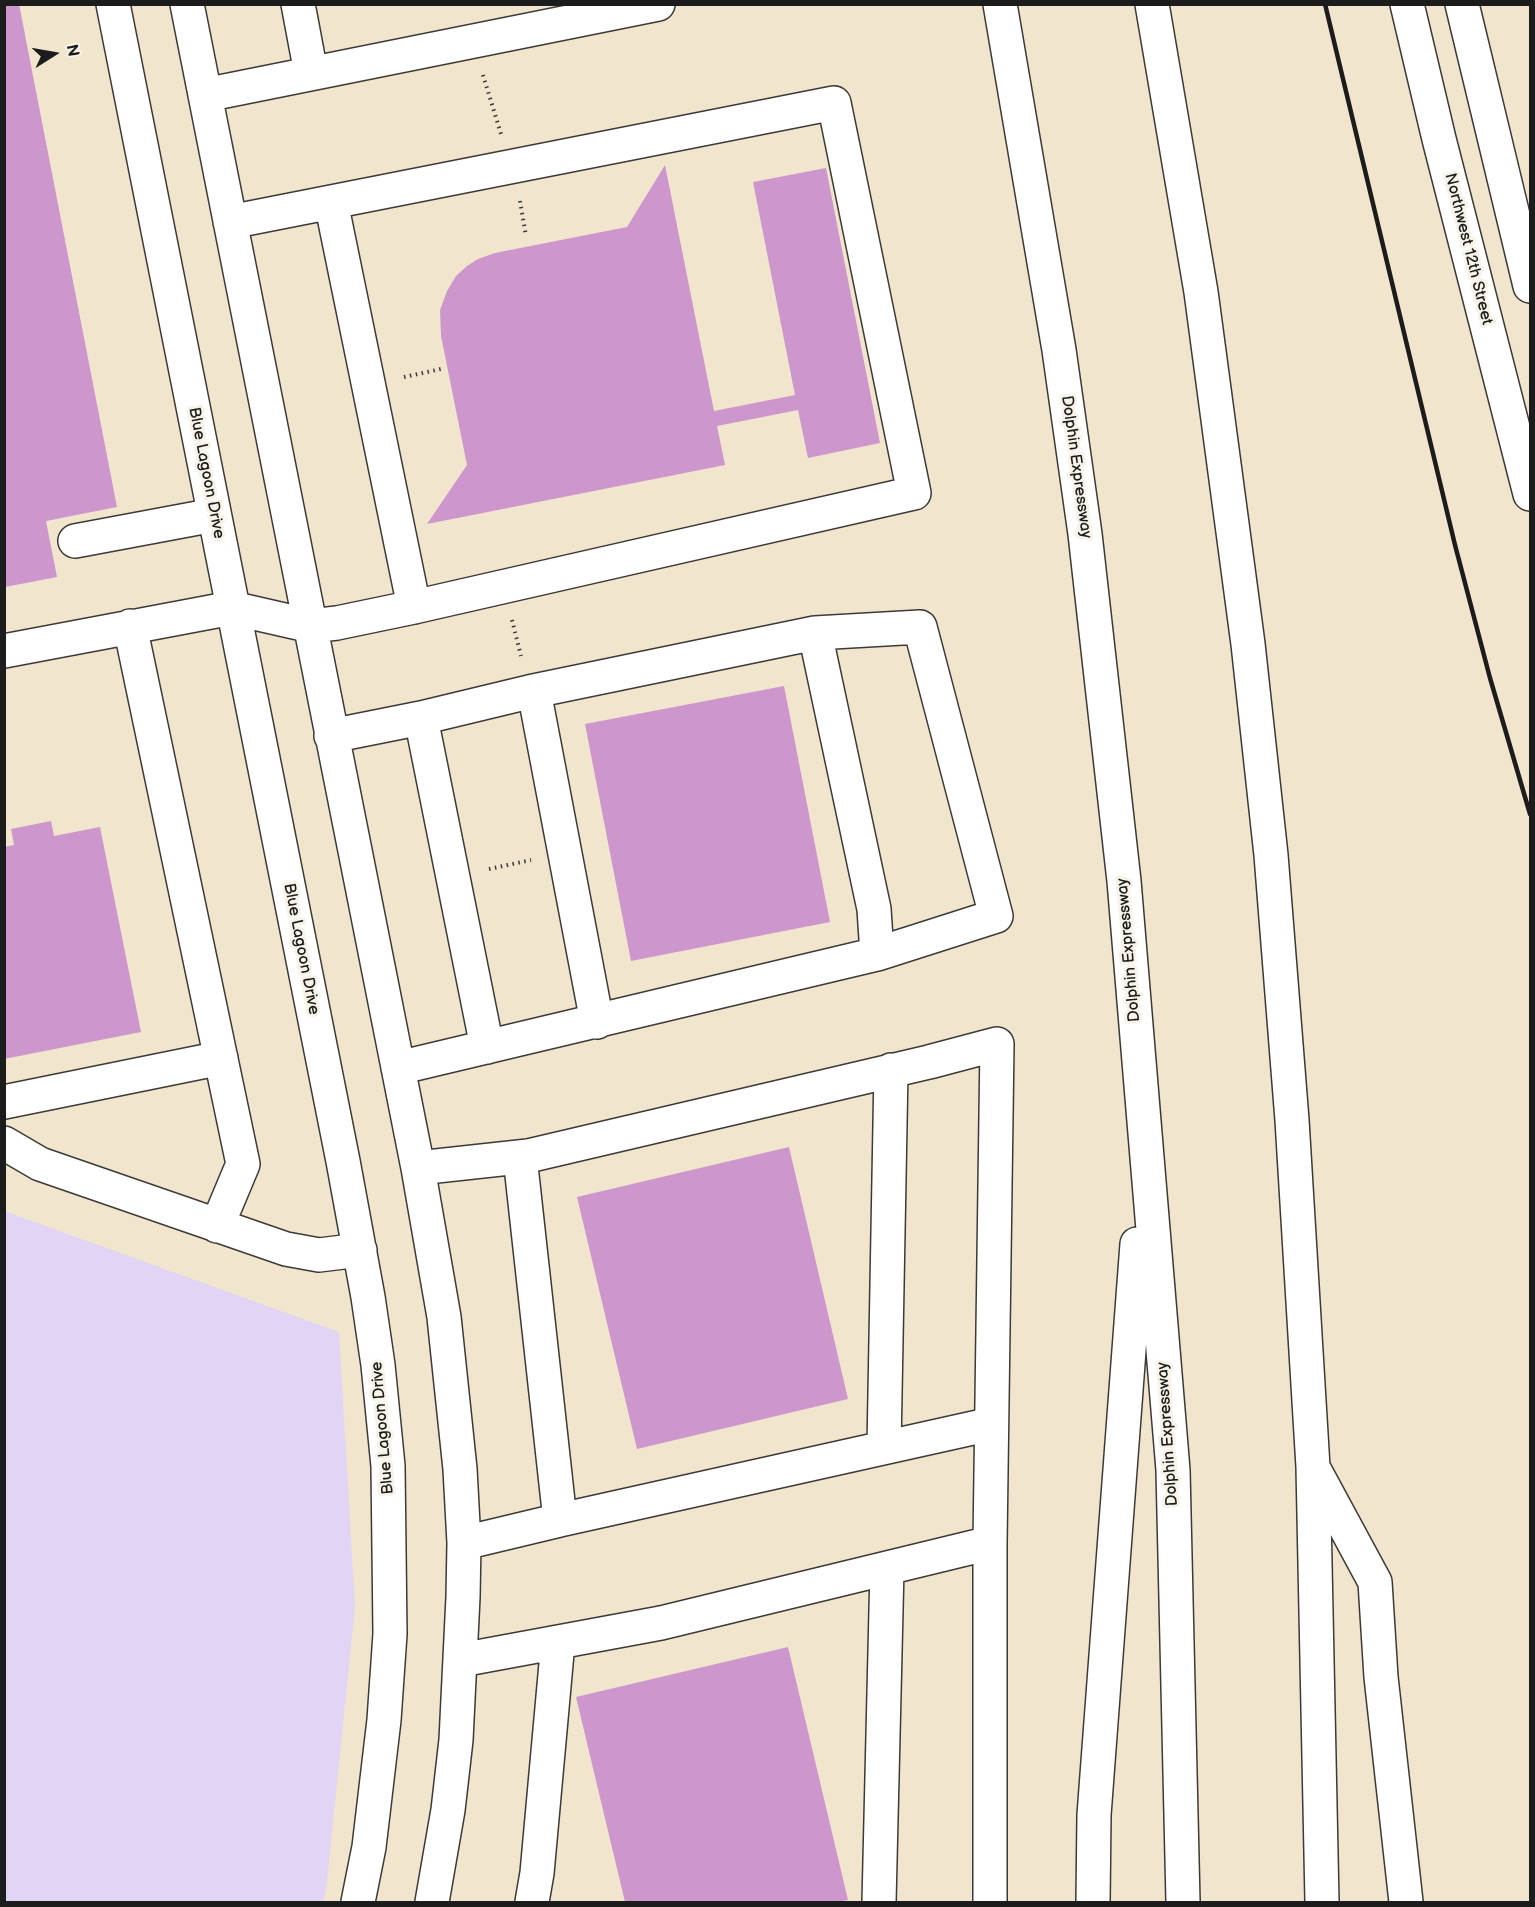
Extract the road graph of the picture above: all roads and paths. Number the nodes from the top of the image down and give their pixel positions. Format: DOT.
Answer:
graph roads {
  1 [pos="113,4"];
  2 [pos="187,4"];
  3 [pos="298,4"];
  4 [pos="658,4"];
  5 [pos="1000,4"];
  6 [pos="1152,4"];
  7 [pos="1407,4"];
  8 [pos="1462,4"];
  9 [pos="311,74"];
  10 [pos="205,95"];
  11 [pos="331,202"];
  12 [pos="230,222"];
  13 [pos="1530,286"];
  14 [pos="1530,494"];
  15 [pos="214,515"];
  16 [pos="75,540"];
  17 [pos="505,587"];
  18 [pos="414,607"];
  19 [pos="232,608"];
  20 [pos="130,626"];
  21 [pos="311,626"];
  22 [pos="815,633"];
  23 [pos="4,651"];
  24 [pos="532,692"];
  25 [pos="421,718"];
  26 [pos="331,736"];
  27 [pos="877,954"];
  28 [pos="597,1022"];
  29 [pos="487,1047"];
  30 [pos="221,1058"];
  31 [pos="398,1068"];
  32 [pos="891,1070"];
  33 [pos="4,1102"];
  34 [pos="4,1143"];
  35 [pos="1145,1144"];
  36 [pos="520,1157"];
  37 [pos="418,1168"];
  38 [pos="217,1226"];
  39 [pos="360,1250"];
  40 [pos="991,1424"];
  41 [pos="884,1447"];
  42 [pos="1313,1467"];
  43 [pos="560,1520"];
  44 [pos="464,1543"];
  45 [pos="990,1543"];
  46 [pos="887,1568"];
  47 [pos="558,1642"];
  48 [pos="461,1660"];
  49 [pos="358,1902"];
  50 [pos="432,1902"];
  51 [pos="532,1902"];
  52 [pos="879,1902"];
  53 [pos="990,1902"];
  54 [pos="1093,1902"];
  55 [pos="1183,1902"];
  56 [pos="1322,1902"];
  57 [pos="1406,1902"];
  1 -- 15 [label="main road, Blue Lagoon Drive"];
  2 -- 10 [label="main road"];
  3 -- 9 [label="main road"];
  4 -- 9 [label="main road"];
  5 -- 35 [label="main road, Dolphin Expressway"];
  6 -- 42 [label="main road"];
  7 -- 14 [label="main road, Northwest 12th Street"];
  8 -- 13 [label="main road"];
  9 -- 10 [label="main road"];
  10 -- 12 [label="main road"];
  11 -- 12 [label="main road"];
  11 -- 17 [label="main road"];
  11 -- 18 [label="main road"];
  12 -- 21 [label="main road"];
  15 -- 16 [label="main road"];
  15 -- 19 [label="main road, Blue Lagoon Drive"];
  17 -- 18 [label="main road"];
  17 -- 24 [label="path"];
  18 -- 21 [label="main road"];
  19 -- 20 [label="main road"];
  19 -- 21 [label="main road"];
  19 -- 39 [label="main road, Blue Lagoon Drive"];
  20 -- 23 [label="main road"];
  20 -- 30 [label="main road"];
  21 -- 26 [label="main road"];
  22 -- 24 [label="main road"];
  22 -- 27 [label="main road"];
  22 -- 27 [label="main road"];
  24 -- 25 [label="main road"];
  24 -- 28 [label="main road"];
  25 -- 26 [label="main road"];
  25 -- 29 [label="main road"];
  26 -- 31 [label="main road"];
  27 -- 28 [label="main road"];
  28 -- 29 [label="main road"];
  29 -- 31 [label="main road"];
  30 -- 33 [label="main road"];
  30 -- 38 [label="main road"];
  31 -- 37 [label="main road"];
  32 -- 36 [label="main road"];
  32 -- 40 [label="main road"];
  32 -- 41 [label="main road"];
  34 -- 38 [label="main road"];
  35 -- 54 [label="main road"];
  35 -- 55 [label="main road, Dolphin Expressway"];
  36 -- 37 [label="main road"];
  36 -- 43 [label="main road"];
  37 -- 44 [label="main road"];
  38 -- 39 [label="main road"];
  39 -- 49 [label="main road, Blue Lagoon Drive"];
  40 -- 41 [label="main road"];
  40 -- 45 [label="main road"];
  41 -- 43 [label="main road"];
  42 -- 56 [label="main road"];
  42 -- 57 [label="main road"];
  43 -- 44 [label="main road"];
  44 -- 48 [label="main road"];
  45 -- 46 [label="main road"];
  45 -- 53 [label="main road"];
  46 -- 47 [label="main road"];
  46 -- 52 [label="main road"];
  47 -- 48 [label="main road"];
  47 -- 51 [label="main road"];
  48 -- 50 [label="main road"];
}
